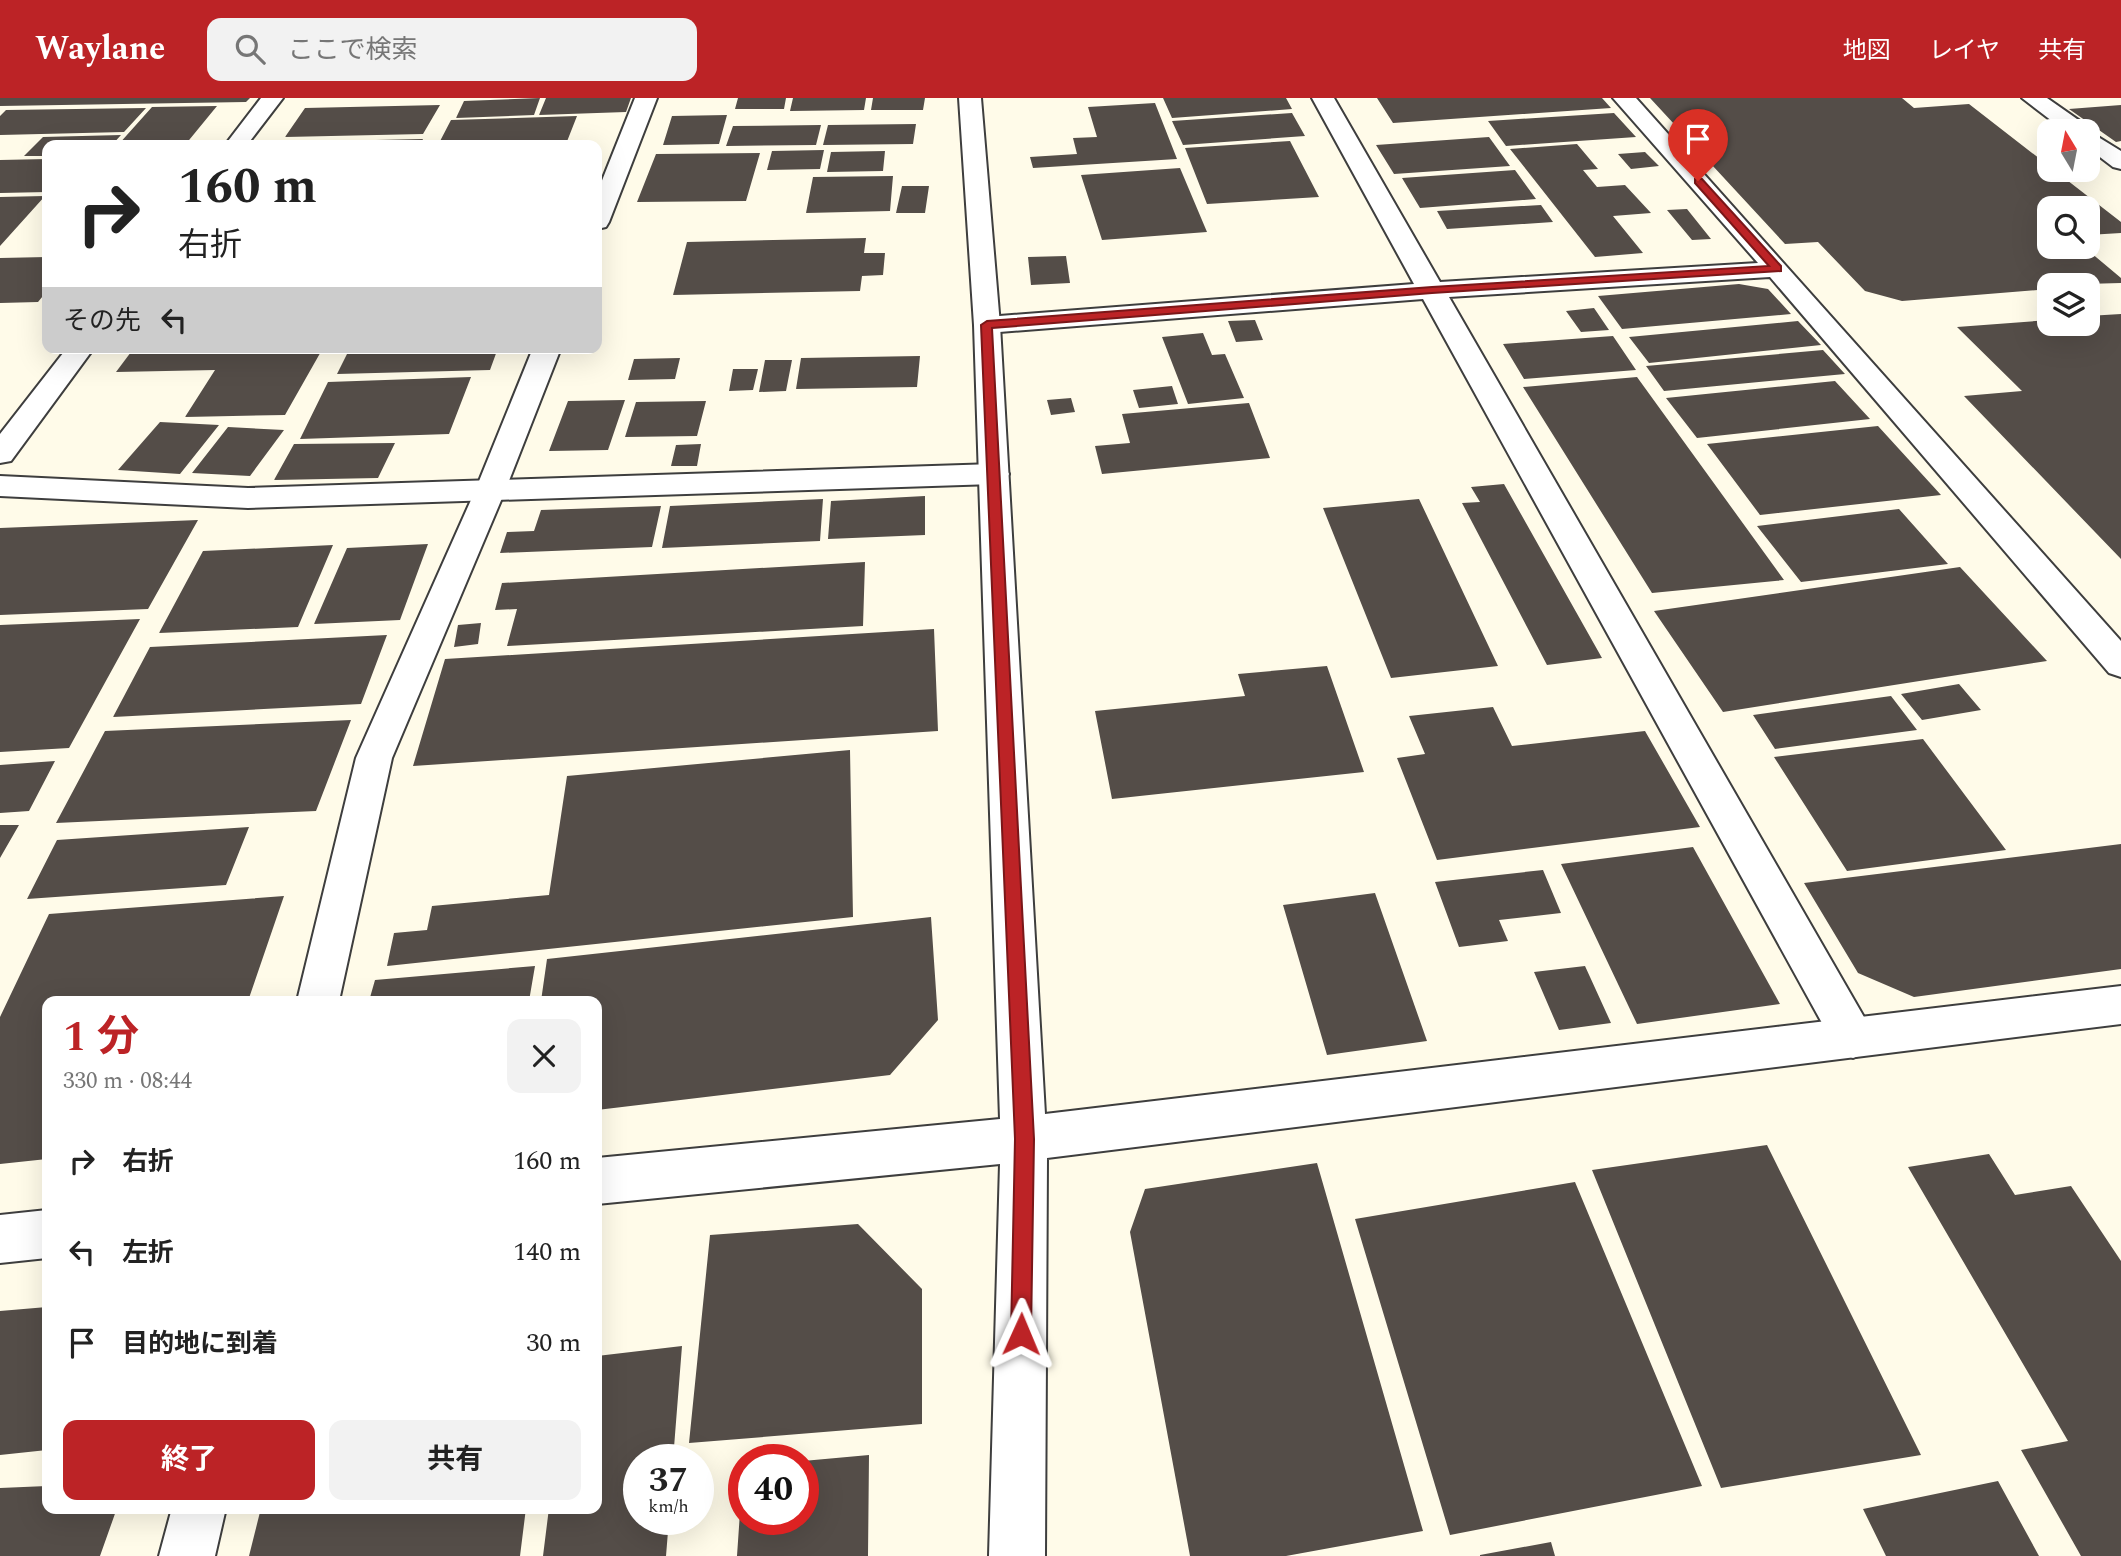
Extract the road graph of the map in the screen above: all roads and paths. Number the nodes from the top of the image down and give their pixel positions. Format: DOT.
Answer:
graph roads {
  1 [pos="272,98"];
  2 [pos="646,98"];
  3 [pos="970,98"];
  4 [pos="1323,98"];
  5 [pos="1624,98"];
  6 [pos="2032,98"];
  7 [pos="2062,119"];
  8 [pos="240,140"];
  9 [pos="2100,147"];
  10 [pos="2121,162"];
  11 [pos="602,209"];
  12 [pos="1777,269"];
  13 [pos="1432,290"];
  14 [pos="987,325"];
  15 [pos="76,354"];
  16 [pos="545,354"];
  17 [pos="0,454"];
  18 [pos="994,474"];
  19 [pos="0,486"];
  20 [pos="490,491"];
  21 [pos="2121,664"];
  22 [pos="319,996"];
  23 [pos="2121,1005"];
  24 [pos="1853,1038"];
  25 [pos="1024,1139"];
  26 [pos="602,1181"];
  27 [pos="42,1235"];
  28 [pos="0,1239"];
  29 [pos="198,1514"];
  30 [pos="187,1556"];
  31 [pos="1017,1556"];
  1 -- 8 [label="street"];
  2 -- 11 [label="street"];
  3 -- 14 [label="street"];
  4 -- 13 [label="street"];
  5 -- 12 [label="street"];
  6 -- 7 [label="street"];
  9 -- 10 [label="street"];
  12 -- 13 [label="street"];
  12 -- 21 [label="street"];
  13 -- 14 [label="street"];
  13 -- 24 [label="street"];
  14 -- 18 [label="street"];
  15 -- 17 [label="street"];
  16 -- 20 [label="street"];
  18 -- 20 [label="street"];
  18 -- 25 [label="street"];
  19 -- 20 [label="street"];
  20 -- 22 [label="street"];
  23 -- 24 [label="street"];
  24 -- 25 [label="street"];
  25 -- 26 [label="street"];
  25 -- 31 [label="street"];
  27 -- 28 [label="street"];
  29 -- 30 [label="street"];
}
